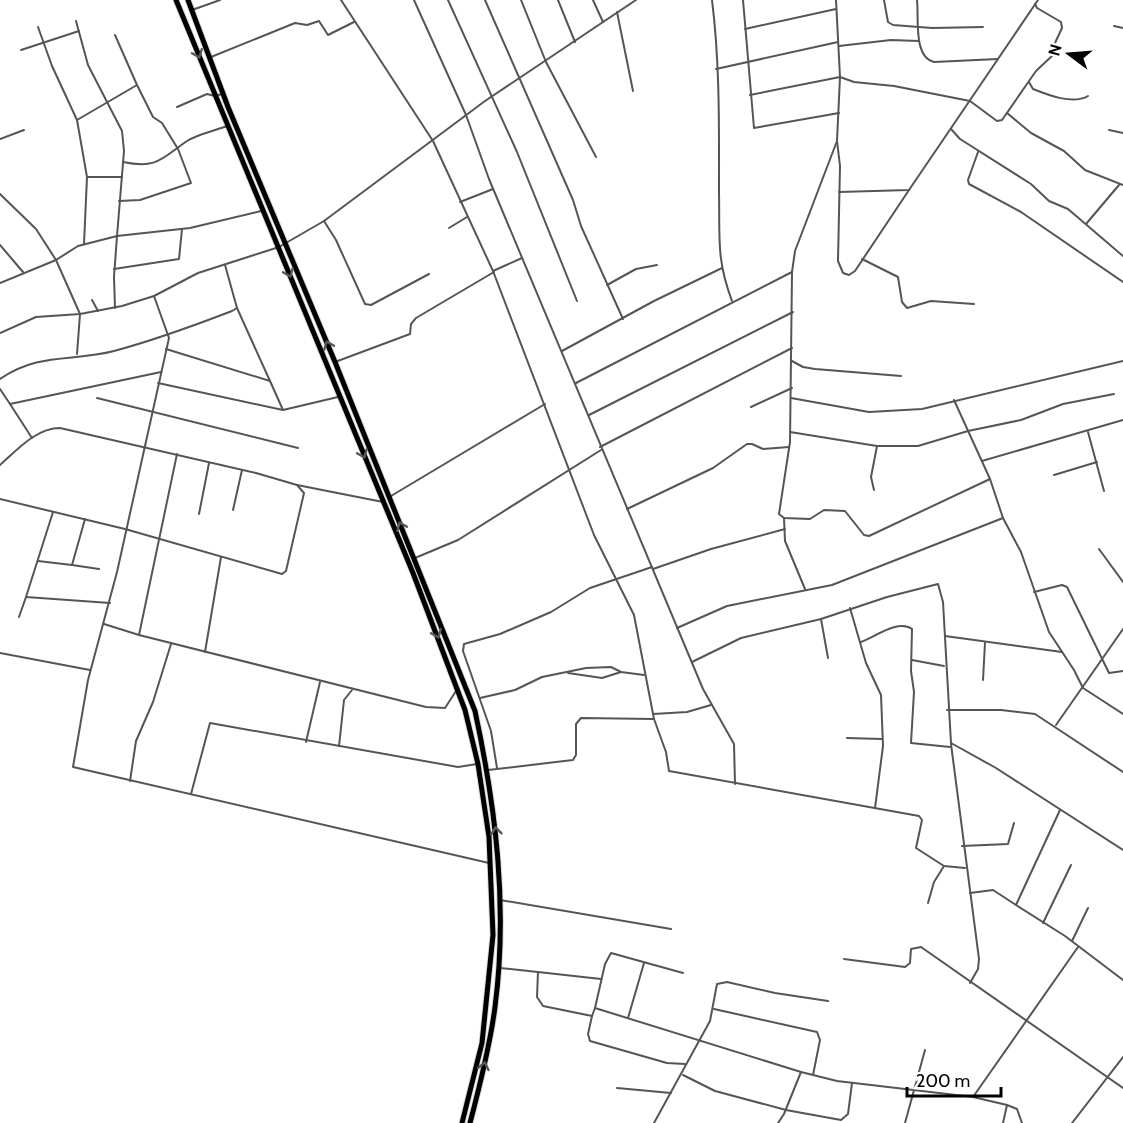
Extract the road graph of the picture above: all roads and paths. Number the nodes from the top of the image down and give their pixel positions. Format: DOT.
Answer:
graph roads {
  1 [pos="176,0"];
  2 [pos="188,0"];
  3 [pos="220,0"];
  4 [pos="342,0"];
  5 [pos="414,0"];
  6 [pos="448,0"];
  7 [pos="485,0"];
  8 [pos="521,0"];
  9 [pos="558,0"];
  10 [pos="593,0"];
  11 [pos="636,0"];
  12 [pos="712,0"];
  13 [pos="743,0"];
  14 [pos="836,0"];
  15 [pos="884,0"];
  16 [pos="917,0"];
  17 [pos="1038,0"];
  18 [pos="631,1"];
  19 [pos="1035,4"];
  20 [pos="836,9"];
  21 [pos="192,10"];
  22 [pos="617,12"];
  23 [pos="76,21"];
  24 [pos="354,22"];
  25 [pos="603,22"];
  26 [pos="919,26"];
  27 [pos="1114,26"];
  28 [pos="38,27"];
  29 [pos="983,27"];
  30 [pos="1123,28"];
  31 [pos="746,29"];
  32 [pos="79,31"];
  33 [pos="115,35"];
  34 [pos="920,41"];
  35 [pos="575,42"];
  36 [pos="44,43"];
  37 [pos="838,44"];
  38 [pos="21,50"];
  39 [pos="209,58"];
  40 [pos="998,59"];
  41 [pos="546,62"];
  42 [pos="747,62"];
  43 [pos="716,69"];
  44 [pos="840,77"];
  45 [pos="520,78"];
  46 [pos="1029,82"];
  47 [pos="137,85"];
  48 [pos="633,92"];
  49 [pos="223,94"];
  50 [pos="750,95"];
  51 [pos="215,96"];
  52 [pos="1088,96"];
  53 [pos="492,97"];
  54 [pos="970,101"];
  55 [pos="108,103"];
  56 [pos="177,107"];
  57 [pos="839,113"];
  58 [pos="1007,113"];
  59 [pos="466,115"];
  60 [pos="77,120"];
  61 [pos="228,126"];
  62 [pos="951,129"];
  63 [pos="1109,129"];
  64 [pos="24,130"];
  65 [pos="1123,133"];
  66 [pos="0,139"];
  67 [pos="433,141"];
  68 [pos="837,141"];
  69 [pos="178,149"];
  70 [pos="978,152"];
  71 [pos="596,157"];
  72 [pos="123,162"];
  73 [pos="87,177"];
  74 [pos="122,177"];
  75 [pos="1121,185"];
  76 [pos="494,189"];
  77 [pos="909,190"];
  78 [pos="839,192"];
  79 [pos="0,194"];
  80 [pos="119,201"];
  81 [pos="460,202"];
  82 [pos="264,211"];
  83 [pos="467,217"];
  84 [pos="324,221"];
  85 [pos="1086,224"];
  86 [pos="182,228"];
  87 [pos="449,228"];
  88 [pos="117,236"];
  89 [pos="286,243"];
  90 [pos="84,244"];
  91 [pos="0,245"];
  92 [pos="279,247"];
  93 [pos="1123,256"];
  94 [pos="522,258"];
  95 [pos="862,259"];
  96 [pos="56,260"];
  97 [pos="224,264"];
  98 [pos="657,265"];
  99 [pos="722,268"];
  100 [pos="114,269"];
  101 [pos="23,272"];
  102 [pos="494,272"];
  103 [pos="792,272"];
  104 [pos="429,274"];
  105 [pos="1123,282"];
  106 [pos="0,284"];
  107 [pos="607,285"];
  108 [pos="154,296"];
  109 [pos="92,300"];
  110 [pos="577,301"];
  111 [pos="732,301"];
  112 [pos="974,304"];
  113 [pos="115,308"];
  114 [pos="237,308"];
  115 [pos="98,311"];
  116 [pos="793,312"];
  117 [pos="80,314"];
  118 [pos="623,319"];
  119 [pos="0,333"];
  120 [pos="169,336"];
  121 [pos="793,347"];
  122 [pos="166,349"];
  123 [pos="562,351"];
  124 [pos="76,355"];
  125 [pos="1123,360"];
  126 [pos="792,361"];
  127 [pos="335,362"];
  128 [pos="161,372"];
  129 [pos="900,376"];
  130 [pos="0,379"];
  131 [pos="270,381"];
  132 [pos="158,382"];
  133 [pos="576,383"];
  134 [pos="792,388"];
  135 [pos="0,389"];
  136 [pos="1114,394"];
  137 [pos="339,397"];
  138 [pos="97,398"];
  139 [pos="791,398"];
  140 [pos="954,400"];
  141 [pos="350,402"];
  142 [pos="10,404"];
  143 [pos="545,404"];
  144 [pos="342,405"];
  145 [pos="751,407"];
  146 [pos="283,410"];
  147 [pos="152,412"];
  148 [pos="589,415"];
  149 [pos="1123,420"];
  150 [pos="968,431"];
  151 [pos="790,432"];
  152 [pos="1088,432"];
  153 [pos="32,438"];
  154 [pos="144,446"];
  155 [pos="877,446"];
  156 [pos="789,447"];
  157 [pos="298,448"];
  158 [pos="600,448"];
  159 [pos="177,454"];
  160 [pos="981,461"];
  161 [pos="1097,462"];
  162 [pos="209,463"];
  163 [pos="0,465"];
  164 [pos="570,467"];
  165 [pos="242,470"];
  166 [pos="1054,475"];
  167 [pos="990,479"];
  168 [pos="297,484"];
  169 [pos="313,488"];
  170 [pos="874,490"];
  171 [pos="1104,491"];
  172 [pos="304,494"];
  173 [pos="389,498"];
  174 [pos="0,499"];
  175 [pos="383,502"];
  176 [pos="627,509"];
  177 [pos="233,510"];
  178 [pos="53,512"];
  179 [pos="199,514"];
  180 [pos="784,518"];
  181 [pos="1002,518"];
  182 [pos="85,519"];
  183 [pos="125,529"];
  184 [pos="785,529"];
  185 [pos="160,540"];
  186 [pos="1099,549"];
  187 [pos="221,556"];
  188 [pos="415,558"];
  189 [pos="37,561"];
  190 [pos="407,561"];
  191 [pos="72,565"];
  192 [pos="652,568"];
  193 [pos="99,569"];
  194 [pos="617,579"];
  195 [pos="1123,582"];
  196 [pos="805,590"];
  197 [pos="1034,592"];
  198 [pos="26,597"];
  199 [pos="110,603"];
  200 [pos="850,608"];
  201 [pos="19,617"];
  202 [pos="821,619"];
  203 [pos="104,624"];
  204 [pos="677,628"];
  205 [pos="1123,629"];
  206 [pos="139,635"];
  207 [pos="945,636"];
  208 [pos="861,642"];
  209 [pos="171,643"];
  210 [pos="985,644"];
  211 [pos="205,652"];
  212 [pos="1062,652"];
  213 [pos="0,653"];
  214 [pos="828,658"];
  215 [pos="912,660"];
  216 [pos="1101,660"];
  217 [pos="692,662"];
  218 [pos="944,666"];
  219 [pos="90,670"];
  220 [pos="1123,670"];
  221 [pos="621,672"];
  222 [pos="565,673"];
  223 [pos="645,675"];
  224 [pos="983,680"];
  225 [pos="320,682"];
  226 [pos="1083,688"];
  227 [pos="457,689"];
  228 [pos="352,690"];
  229 [pos="480,698"];
  230 [pos="711,705"];
  231 [pos="484,709"];
  232 [pos="947,710"];
  233 [pos="475,711"];
  234 [pos="653,714"];
  235 [pos="1123,714"];
  236 [pos="654,719"];
  237 [pos="1056,726"];
  238 [pos="847,738"];
  239 [pos="882,739"];
  240 [pos="306,742"];
  241 [pos="951,745"];
  242 [pos="339,747"];
  243 [pos="478,764"];
  244 [pos="497,768"];
  245 [pos="488,770"];
  246 [pos="1123,772"];
  247 [pos="130,781"];
  248 [pos="735,784"];
  249 [pos="191,794"];
  250 [pos="876,808"];
  251 [pos="1060,810"];
  252 [pos="1014,824"];
  253 [pos="962,846"];
  254 [pos="1123,850"];
  255 [pos="492,864"];
  256 [pos="1071,865"];
  257 [pos="944,866"];
  258 [pos="965,868"];
  259 [pos="970,893"];
  260 [pos="500,900"];
  261 [pos="927,903"];
  262 [pos="1016,905"];
  263 [pos="1088,908"];
  264 [pos="1043,923"];
  265 [pos="670,929"];
  266 [pos="1072,941"];
  267 [pos="1078,946"];
  268 [pos="844,959"];
  269 [pos="644,963"];
  270 [pos="499,968"];
  271 [pos="538,972"];
  272 [pos="683,973"];
  273 [pos="601,979"];
  274 [pos="1123,980"];
  275 [pos="970,982"];
  276 [pos="828,1001"];
  277 [pos="596,1008"];
  278 [pos="714,1009"];
  279 [pos="592,1016"];
  280 [pos="628,1018"];
  281 [pos="1025,1021"];
  282 [pos="698,1040"];
  283 [pos="925,1050"];
  284 [pos="1123,1057"];
  285 [pos="686,1064"];
  286 [pos="801,1072"];
  287 [pos="682,1075"];
  288 [pos="813,1075"];
  289 [pos="1108,1077"];
  290 [pos="852,1083"];
  291 [pos="617,1088"];
  292 [pos="1123,1088"];
  293 [pos="913,1091"];
  294 [pos="671,1093"];
  295 [pos="973,1097"];
  296 [pos="1007,1105"];
  297 [pos="786,1110"];
  298 [pos="462,1123"];
  299 [pos="470,1123"];
  300 [pos="654,1123"];
  301 [pos="778,1123"];
  302 [pos="905,1123"];
  303 [pos="1003,1123"];
  304 [pos="1022,1123"];
  305 [pos="1072,1123"];
  1 -- 51 [label="highway, one-way"];
  2 -- 21 [label="highway"];
  3 -- 21 [label="street"];
  4 -- 24 [label="street"];
  5 -- 59 [label="street"];
  6 -- 53 [label="street"];
  7 -- 45 [label="street"];
  8 -- 41 [label="street"];
  9 -- 35 [label="street"];
  10 -- 25 [label="street"];
  11 -- 18 [label="street"];
  12 -- 43 [label="street"];
  13 -- 31 [label="street"];
  14 -- 20 [label="street"];
  15 -- 26 [label="street"];
  16 -- 26 [label="street"];
  17 -- 19 [label="street"];
  18 -- 22 [label="street"];
  19 -- 40 [label="street"];
  19 -- 46 [label="street"];
  20 -- 31 [label="street"];
  20 -- 37 [label="street"];
  21 -- 39 [label="highway"];
  22 -- 25 [label="street"];
  22 -- 48 [label="street"];
  23 -- 32 [label="street"];
  24 -- 39 [label="street"];
  24 -- 67 [label="street"];
  25 -- 35 [label="street"];
  26 -- 29 [label="street"];
  26 -- 34 [label="street"];
  27 -- 30 [label="street"];
  28 -- 36 [label="street"];
  31 -- 42 [label="street"];
  32 -- 36 [label="street"];
  32 -- 55 [label="street"];
  33 -- 47 [label="street"];
  34 -- 37 [label="street"];
  34 -- 40 [label="street"];
  35 -- 41 [label="street"];
  36 -- 38 [label="street"];
  36 -- 60 [label="street"];
  37 -- 42 [label="street"];
  37 -- 44 [label="street"];
  39 -- 49 [label="highway"];
  40 -- 54 [label="street"];
  41 -- 45 [label="street"];
  41 -- 71 [label="street"];
  42 -- 43 [label="street"];
  42 -- 50 [label="street"];
  43 -- 99 [label="street"];
  44 -- 50 [label="street"];
  44 -- 54 [label="street"];
  44 -- 57 [label="street"];
  45 -- 53 [label="street"];
  45 -- 107 [label="street"];
  46 -- 52 [label="street"];
  46 -- 58 [label="street"];
  47 -- 55 [label="street"];
  47 -- 69 [label="street"];
  49 -- 51 [label="street"];
  49 -- 89 [label="highway"];
  50 -- 57 [label="street"];
  51 -- 56 [label="street"];
  51 -- 61 [label="highway"];
  53 -- 59 [label="street"];
  53 -- 110 [label="street"];
  54 -- 58 [label="street"];
  54 -- 62 [label="street"];
  55 -- 60 [label="street"];
  55 -- 72 [label="street"];
  57 -- 68 [label="street"];
  58 -- 75 [label="street"];
  59 -- 67 [label="street"];
  59 -- 76 [label="street"];
  60 -- 73 [label="street"];
  61 -- 69 [label="street"];
  61 -- 82 [label="highway"];
  62 -- 70 [label="street"];
  62 -- 77 [label="street"];
  63 -- 65 [label="street"];
  64 -- 66 [label="street"];
  67 -- 81 [label="street"];
  67 -- 84 [label="street"];
  68 -- 78 [label="street"];
  68 -- 103 [label="street"];
  69 -- 72 [label="street"];
  69 -- 80 [label="street"];
  70 -- 85 [label="street"];
  70 -- 105 [label="street"];
  72 -- 74 [label="street"];
  73 -- 74 [label="street"];
  73 -- 90 [label="street"];
  74 -- 80 [label="street"];
  75 -- 85 [label="street"];
  76 -- 81 [label="street"];
  76 -- 94 [label="street"];
  77 -- 78 [label="street"];
  77 -- 95 [label="street"];
  78 -- 95 [label="street"];
  79 -- 96 [label="street"];
  80 -- 88 [label="street"];
  81 -- 83 [label="street"];
  82 -- 86 [label="street"];
  82 -- 92 [label="highway"];
  83 -- 87 [label="street"];
  83 -- 102 [label="street"];
  84 -- 89 [label="street"];
  84 -- 104 [label="street"];
  85 -- 93 [label="street"];
  86 -- 88 [label="street"];
  86 -- 100 [label="street"];
  88 -- 90 [label="street"];
  88 -- 100 [label="street"];
  89 -- 92 [label="street"];
  127 -- 89 [label="highway, one-way"];
  90 -- 96 [label="street"];
  91 -- 101 [label="street"];
  92 -- 97 [label="street"];
  92 -- 137 [label="highway, one-way"];
  94 -- 102 [label="street"];
  94 -- 123 [label="street"];
  95 -- 112 [label="street"];
  96 -- 101 [label="street"];
  96 -- 117 [label="street"];
  97 -- 108 [label="street"];
  97 -- 114 [label="street"];
  98 -- 107 [label="street"];
  99 -- 111 [label="street"];
  99 -- 118 [label="street"];
  100 -- 113 [label="street"];
  101 -- 106 [label="street"];
  102 -- 127 [label="street"];
  102 -- 143 [label="street"];
  103 -- 111 [label="street"];
  103 -- 116 [label="street"];
  107 -- 118 [label="street"];
  108 -- 113 [label="street"];
  108 -- 120 [label="street"];
  109 -- 115 [label="street"];
  111 -- 133 [label="street"];
  113 -- 115 [label="street"];
  114 -- 120 [label="street"];
  114 -- 131 [label="street"];
  115 -- 117 [label="street"];
  116 -- 121 [label="street"];
  116 -- 148 [label="street"];
  117 -- 119 [label="street"];
  117 -- 124 [label="street"];
  118 -- 123 [label="street"];
  120 -- 122 [label="street"];
  120 -- 124 [label="street"];
  121 -- 126 [label="street"];
  121 -- 158 [label="street"];
  122 -- 128 [label="street"];
  122 -- 131 [label="street"];
  123 -- 133 [label="street"];
  124 -- 130 [label="street"];
  125 -- 140 [label="street"];
  126 -- 129 [label="street"];
  126 -- 134 [label="street"];
  127 -- 141 [label="highway"];
  128 -- 132 [label="street"];
  128 -- 142 [label="street"];
  131 -- 146 [label="street"];
  132 -- 146 [label="street"];
  132 -- 147 [label="street"];
  133 -- 148 [label="street"];
  134 -- 139 [label="street"];
  134 -- 145 [label="street"];
  135 -- 142 [label="street"];
  136 -- 150 [label="street"];
  137 -- 144 [label="highway"];
  137 -- 146 [label="street"];
  138 -- 147 [label="street"];
  139 -- 140 [label="street"];
  139 -- 151 [label="street"];
  140 -- 150 [label="street"];
  141 -- 144 [label="highway"];
  141 -- 173 [label="highway"];
  142 -- 153 [label="street"];
  143 -- 164 [label="street"];
  143 -- 173 [label="street"];
  144 -- 175 [label="highway, one-way"];
  147 -- 154 [label="street"];
  147 -- 157 [label="street"];
  148 -- 158 [label="street"];
  149 -- 152 [label="street"];
  150 -- 155 [label="street"];
  150 -- 160 [label="street"];
  151 -- 155 [label="street"];
  151 -- 156 [label="street"];
  152 -- 160 [label="street"];
  152 -- 161 [label="street"];
  153 -- 154 [label="street"];
  153 -- 163 [label="street"];
  154 -- 159 [label="street"];
  154 -- 183 [label="street"];
  155 -- 170 [label="street"];
  156 -- 176 [label="street"];
  156 -- 180 [label="street"];
  158 -- 164 [label="street"];
  158 -- 176 [label="street"];
  159 -- 162 [label="street"];
  159 -- 185 [label="street"];
  160 -- 167 [label="street"];
  161 -- 166 [label="street"];
  161 -- 171 [label="street"];
  162 -- 165 [label="street"];
  162 -- 179 [label="street"];
  164 -- 188 [label="street"];
  164 -- 194 [label="street"];
  165 -- 168 [label="street"];
  165 -- 177 [label="street"];
  167 -- 180 [label="street"];
  167 -- 181 [label="street"];
  168 -- 169 [label="street"];
  168 -- 172 [label="street"];
  169 -- 172 [label="street"];
  169 -- 175 [label="street"];
  172 -- 187 [label="street"];
  188 -- 173 [label="highway, one-way"];
  174 -- 178 [label="street"];
  175 -- 190 [label="highway"];
  176 -- 192 [label="street"];
  178 -- 182 [label="street"];
  178 -- 189 [label="street"];
  180 -- 184 [label="street"];
  181 -- 196 [label="street"];
  181 -- 197 [label="street"];
  182 -- 183 [label="street"];
  182 -- 191 [label="street"];
  183 -- 185 [label="street"];
  183 -- 199 [label="street"];
  184 -- 192 [label="street"];
  184 -- 196 [label="street"];
  185 -- 187 [label="street"];
  185 -- 206 [label="street"];
  186 -- 195 [label="street"];
  187 -- 211 [label="street"];
  188 -- 190 [label="street"];
  188 -- 233 [label="highway"];
  189 -- 191 [label="street"];
  189 -- 198 [label="street"];
  190 -- 227 [label="highway, one-way"];
  191 -- 193 [label="street"];
  192 -- 194 [label="street"];
  192 -- 204 [label="street"];
  194 -- 223 [label="street"];
  194 -- 229 [label="street"];
  196 -- 204 [label="street"];
  197 -- 212 [label="street"];
  197 -- 216 [label="street"];
  198 -- 199 [label="street"];
  198 -- 201 [label="street"];
  199 -- 203 [label="street"];
  200 -- 202 [label="street"];
  200 -- 207 [label="street"];
  200 -- 208 [label="street"];
  202 -- 214 [label="street"];
  202 -- 217 [label="street"];
  203 -- 206 [label="street"];
  203 -- 219 [label="street"];
  204 -- 217 [label="street"];
  205 -- 216 [label="street"];
  206 -- 209 [label="street"];
  207 -- 210 [label="street"];
  207 -- 218 [label="street"];
  208 -- 215 [label="street"];
  208 -- 239 [label="street"];
  209 -- 211 [label="street"];
  209 -- 247 [label="street"];
  210 -- 212 [label="street"];
  210 -- 224 [label="street"];
  211 -- 225 [label="street"];
  212 -- 226 [label="street"];
  213 -- 219 [label="street"];
  215 -- 218 [label="street"];
  215 -- 241 [label="street"];
  216 -- 220 [label="street"];
  216 -- 226 [label="street"];
  217 -- 230 [label="street"];
  218 -- 232 [label="street"];
  219 -- 247 [label="street"];
  221 -- 222 [label="street"];
  221 -- 222 [label="street"];
  221 -- 223 [label="street"];
  222 -- 229 [label="street"];
  223 -- 234 [label="street"];
  225 -- 228 [label="street"];
  225 -- 240 [label="street"];
  226 -- 235 [label="street"];
  226 -- 237 [label="street"];
  227 -- 228 [label="street"];
  227 -- 243 [label="highway"];
  228 -- 242 [label="street"];
  229 -- 231 [label="street"];
  230 -- 234 [label="street"];
  230 -- 248 [label="street"];
  231 -- 233 [label="street"];
  231 -- 244 [label="street"];
  232 -- 237 [label="street"];
  232 -- 241 [label="street"];
  233 -- 245 [label="highway"];
  234 -- 236 [label="street"];
  236 -- 244 [label="street"];
  236 -- 248 [label="street"];
  237 -- 246 [label="street"];
  238 -- 239 [label="street"];
  239 -- 250 [label="street"];
  240 -- 242 [label="street"];
  240 -- 249 [label="street"];
  241 -- 251 [label="street"];
  241 -- 253 [label="street"];
  242 -- 243 [label="street"];
  243 -- 255 [label="highway"];
  244 -- 245 [label="street"];
  260 -- 245 [label="highway, one-way"];
  247 -- 249 [label="street"];
  248 -- 250 [label="street"];
  249 -- 255 [label="street"];
  250 -- 257 [label="street"];
  251 -- 254 [label="street"];
  251 -- 262 [label="street"];
  252 -- 253 [label="street"];
  253 -- 258 [label="street"];
  255 -- 298 [label="highway"];
  256 -- 264 [label="street"];
  257 -- 258 [label="street"];
  257 -- 261 [label="street"];
  258 -- 259 [label="street"];
  259 -- 262 [label="street"];
  259 -- 275 [label="street"];
  260 -- 265 [label="street"];
  260 -- 270 [label="highway"];
  262 -- 264 [label="street"];
  263 -- 266 [label="street"];
  264 -- 266 [label="street"];
  266 -- 267 [label="street"];
  267 -- 274 [label="street"];
  267 -- 281 [label="street"];
  268 -- 275 [label="street"];
  269 -- 272 [label="street"];
  269 -- 273 [label="street"];
  269 -- 280 [label="street"];
  270 -- 271 [label="street"];
  299 -- 270 [label="highway, one-way"];
  271 -- 273 [label="street"];
  271 -- 279 [label="street"];
  273 -- 277 [label="street"];
  275 -- 281 [label="street"];
  276 -- 278 [label="street"];
  277 -- 279 [label="street"];
  277 -- 280 [label="street"];
  278 -- 282 [label="street"];
  278 -- 288 [label="street"];
  279 -- 285 [label="street"];
  280 -- 282 [label="street"];
  281 -- 289 [label="street"];
  281 -- 295 [label="street"];
  282 -- 285 [label="street"];
  282 -- 286 [label="street"];
  283 -- 293 [label="street"];
  284 -- 289 [label="street"];
  285 -- 287 [label="street"];
  286 -- 288 [label="street"];
  286 -- 297 [label="street"];
  287 -- 294 [label="street"];
  287 -- 297 [label="street"];
  288 -- 290 [label="street"];
  289 -- 292 [label="street"];
  289 -- 305 [label="street"];
  290 -- 293 [label="street"];
  290 -- 297 [label="street"];
  291 -- 294 [label="street"];
  293 -- 295 [label="street"];
  293 -- 302 [label="street"];
  294 -- 300 [label="street"];
  295 -- 296 [label="street"];
  296 -- 303 [label="street"];
  296 -- 304 [label="street"];
  297 -- 301 [label="street"];
}
